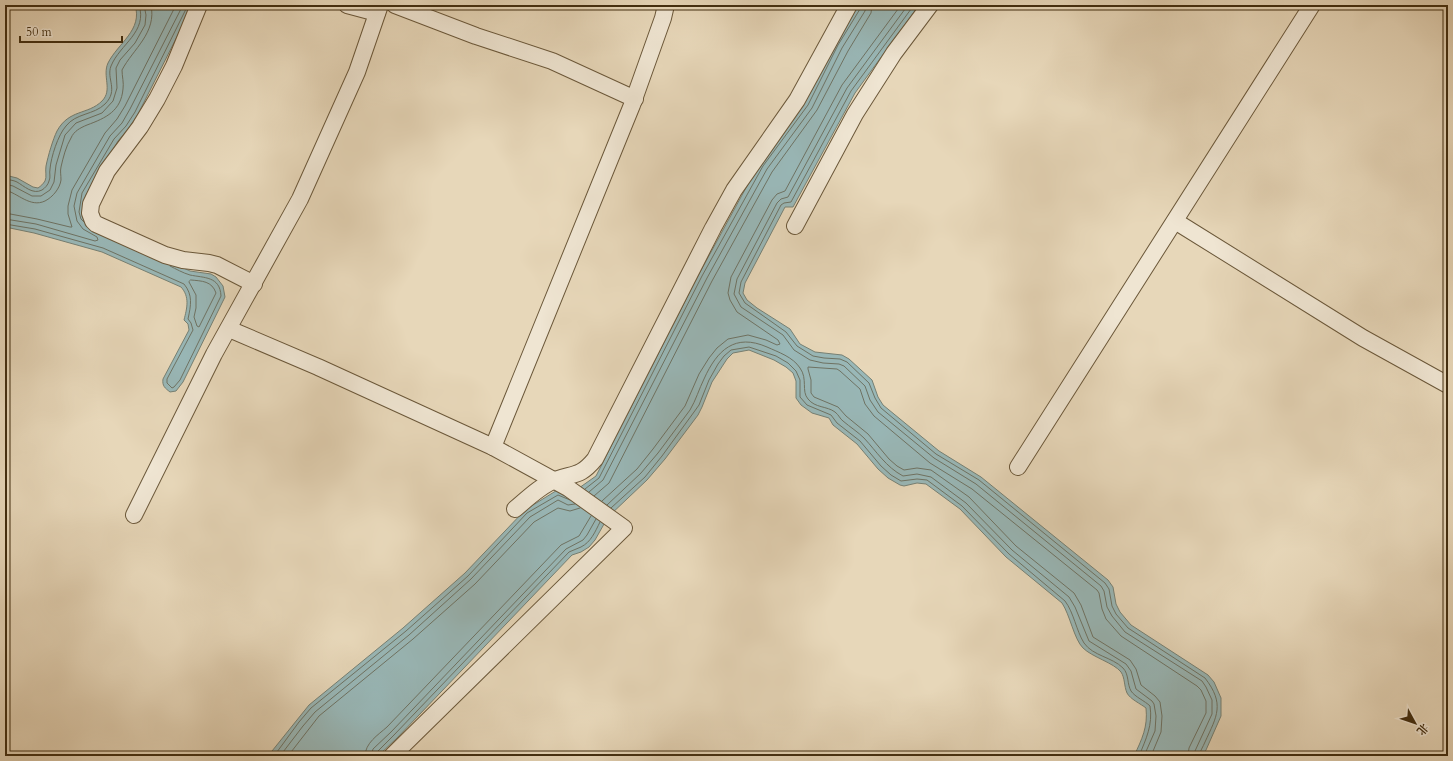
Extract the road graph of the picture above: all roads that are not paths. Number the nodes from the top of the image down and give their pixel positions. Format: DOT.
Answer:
graph roads {
  1 [pos="199,5"];
  2 [pos="347,5"];
  3 [pos="395,5"];
  4 [pos="666,5"];
  5 [pos="849,5"];
  6 [pos="930,5"];
  7 [pos="1312,5"];
  8 [pos="378,9"];
  9 [pos="635,99"];
  10 [pos="1175,221"];
  11 [pos="796,226"];
  12 [pos="254,284"];
  13 [pos="229,329"];
  14 [pos="1448,385"];
  15 [pos="493,447"];
  16 [pos="1018,467"];
  17 [pos="561,484"];
  18 [pos="515,509"];
  19 [pos="134,515"];
  20 [pos="392,756"];
  1 -- 12 [label="street"];
  2 -- 8 [label="street"];
  3 -- 9 [label="street"];
  4 -- 9 [label="street"];
  5 -- 17 [label="street"];
  6 -- 11 [label="street"];
  7 -- 10 [label="street"];
  8 -- 12 [label="street"];
  9 -- 15 [label="street"];
  10 -- 14 [label="street"];
  10 -- 16 [label="street"];
  12 -- 13 [label="street"];
  13 -- 15 [label="street"];
  13 -- 19 [label="street"];
  15 -- 17 [label="street"];
  17 -- 18 [label="street"];
  17 -- 20 [label="street"];
}
